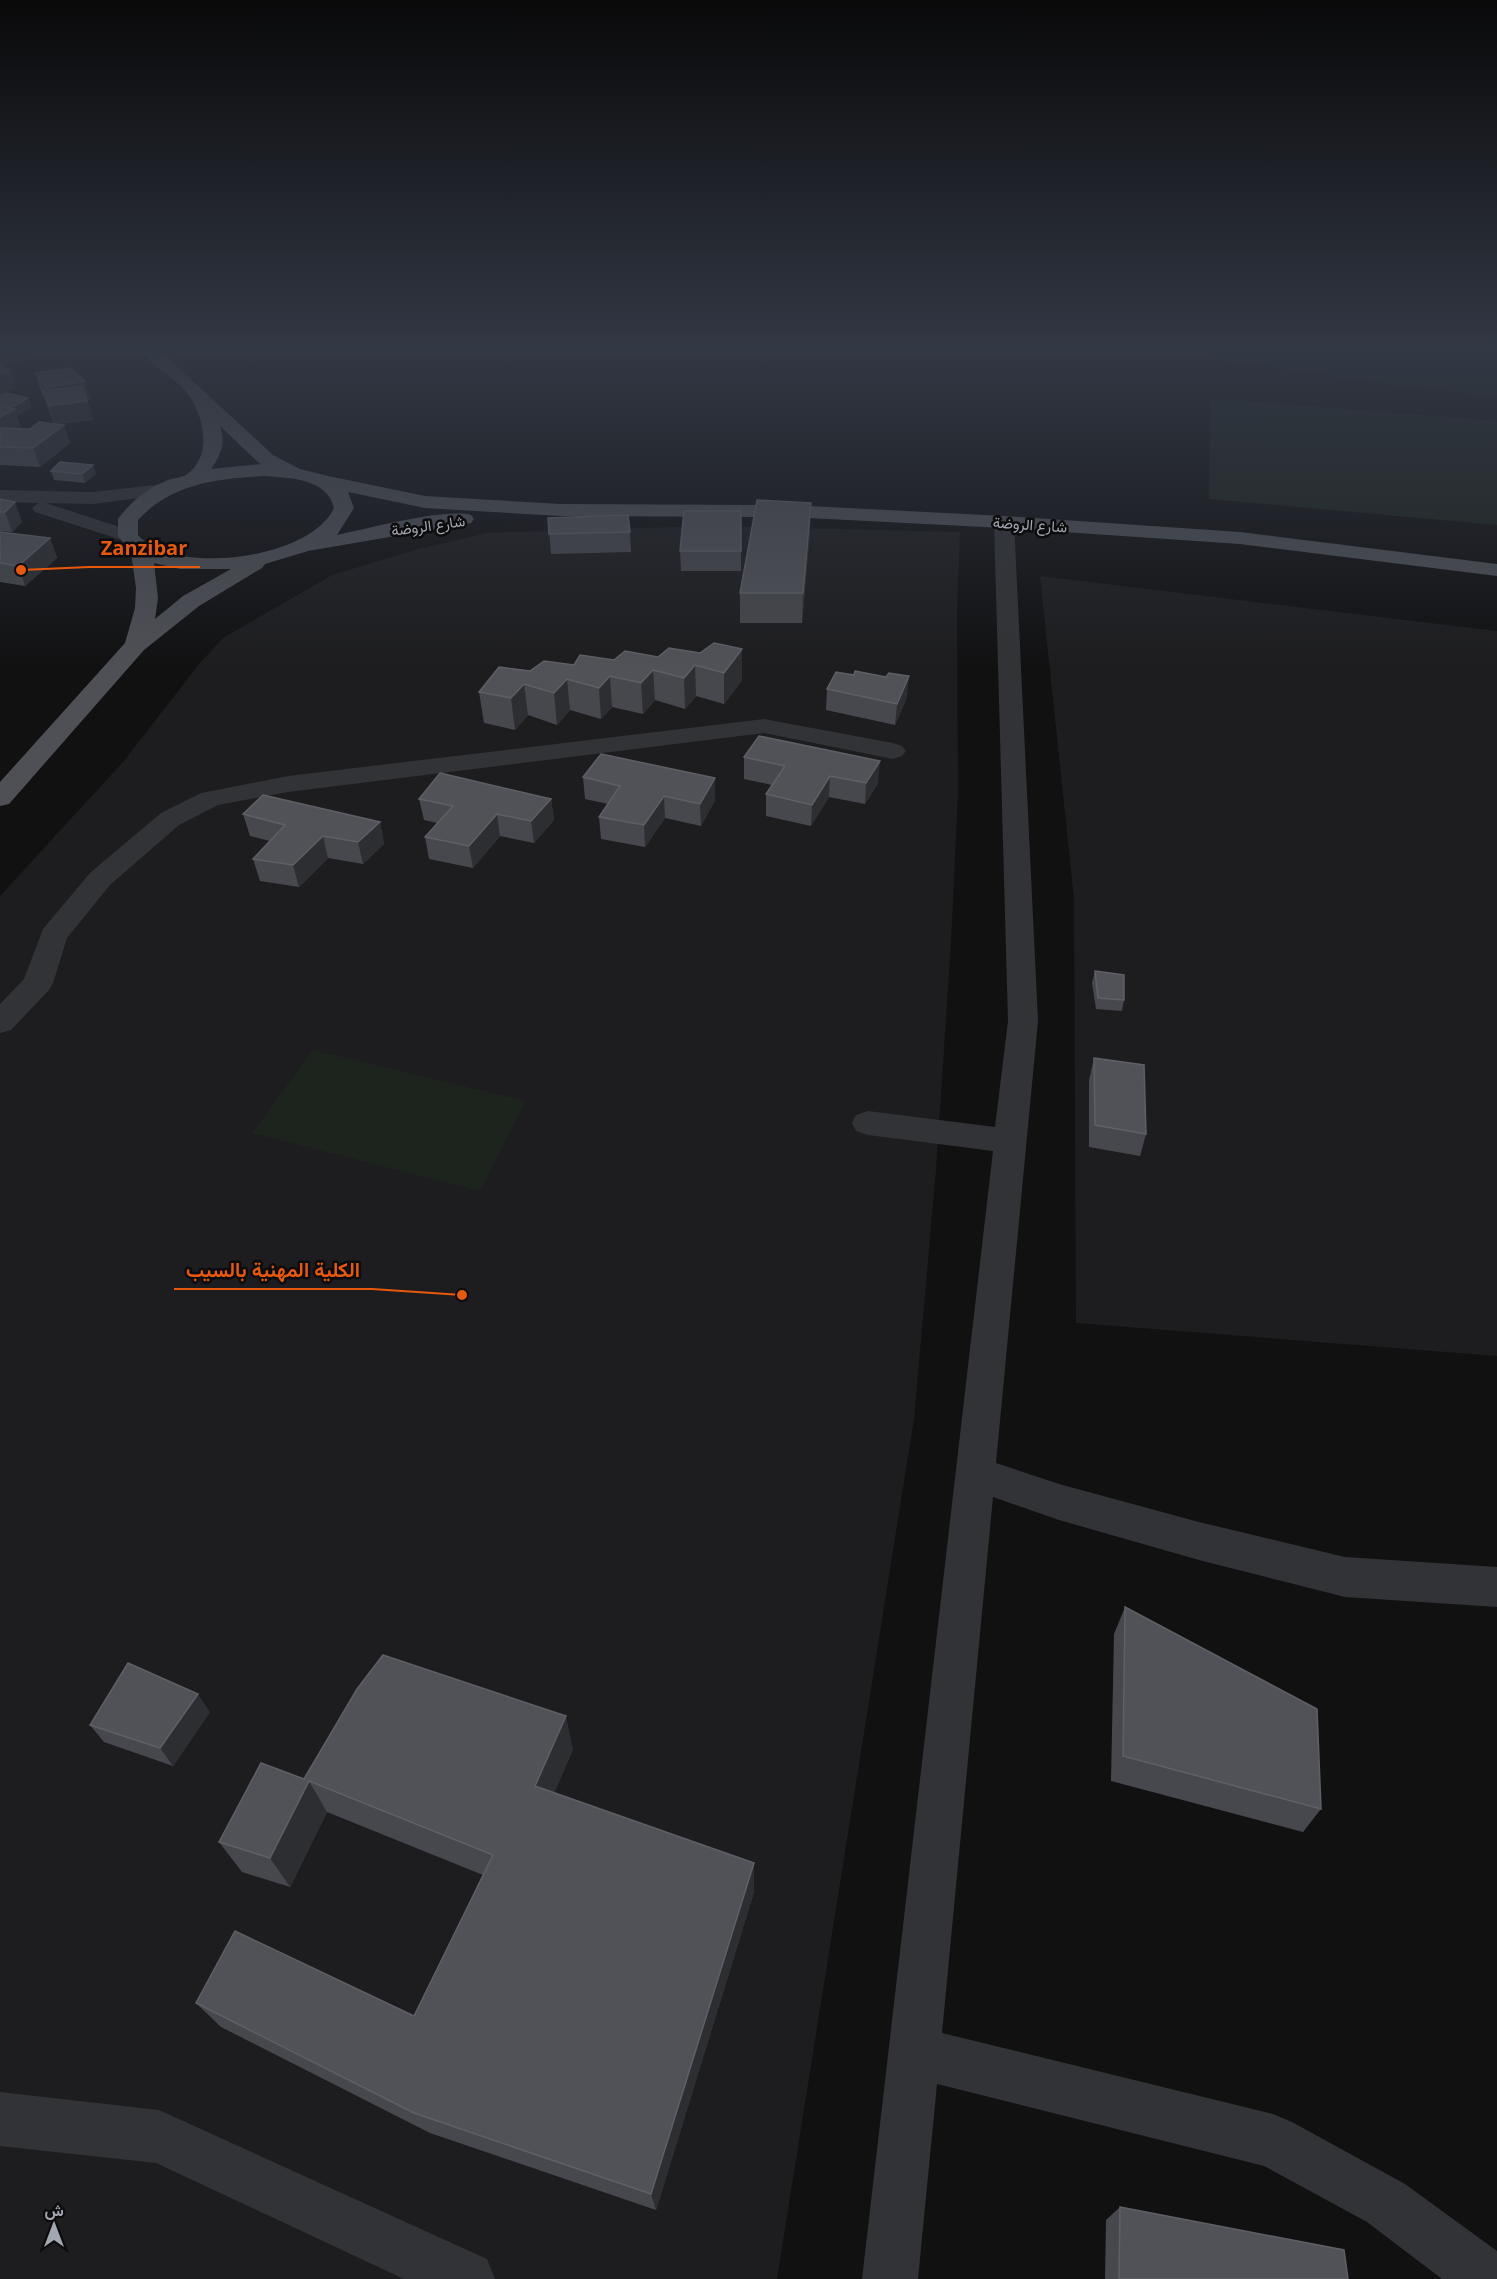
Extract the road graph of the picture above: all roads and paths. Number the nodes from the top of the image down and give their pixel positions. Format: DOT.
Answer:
graph roads {
  1 [pos="212,455"];
  2 [pos="263,455"];
  3 [pos="296,473"];
  4 [pos="193,478"];
  5 [pos="322,481"];
  6 [pos="163,490"];
  7 [pos="0,497"];
  8 [pos="561,510"];
  9 [pos="1004,522"];
  10 [pos="134,543"];
  11 [pos="296,549"];
  12 [pos="264,559"];
  13 [pos="1497,570"];
  14 [pos="136,645"];
  15 [pos="893,751"];
  16 [pos="0,798"];
  17 [pos="0,1023"];
  18 [pos="868,1123"];
  19 [pos="1010,1141"];
  20 [pos="975,1473"];
  21 [pos="1497,1587"];
  22 [pos="914,2052"];
  23 [pos="0,2119"];
  24 [pos="467,2279"];
  25 [pos="890,2279"];
  26 [pos="1488,2279"];
  1 -- 4 [label="main road"];
  2 -- 3 [label="main road"];
  3 -- 4 [label="main road"];
  3 -- 5 [label="main road, شارع الروضة"];
  4 -- 6 [label="main road"];
  5 -- 8 [label="main road, شارع الروضة"];
  5 -- 11 [label="main road"];
  6 -- 7 [label="street"];
  6 -- 10 [label="main road"];
  7 -- 10 [label="street"];
  8 -- 9 [label="main road, شارع الروضة"];
  8 -- 11 [label="main road, شارع الروضة"];
  9 -- 13 [label="main road, شارع الروضة"];
  9 -- 19 [label="street"];
  10 -- 12 [label="main road"];
  10 -- 14 [label="main road"];
  11 -- 12 [label="main road"];
  12 -- 14 [label="main road"];
  14 -- 16 [label="main road"];
  15 -- 17 [label="street"];
  18 -- 19 [label="street"];
  19 -- 20 [label="street"];
  20 -- 21 [label="street"];
  20 -- 22 [label="street"];
  22 -- 25 [label="street"];
  22 -- 26 [label="street"];
  23 -- 24 [label="street"];
}
